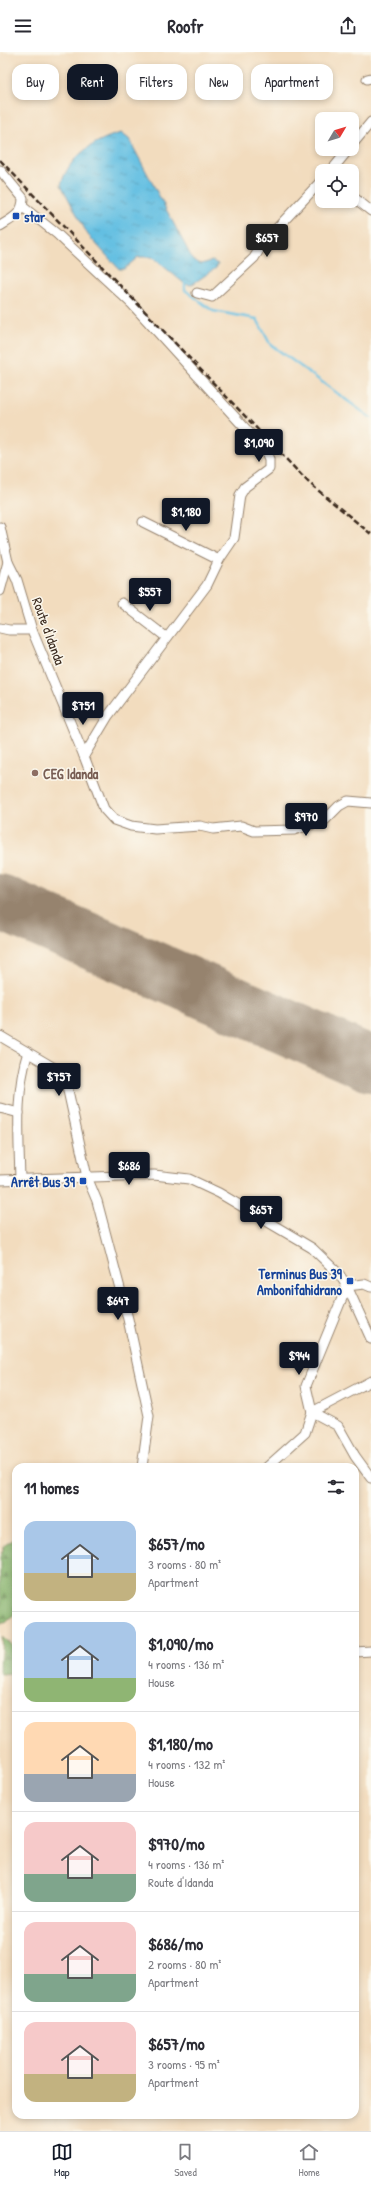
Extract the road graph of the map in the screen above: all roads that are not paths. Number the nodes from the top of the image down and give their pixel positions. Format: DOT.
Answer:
graph roads {
  1 [pos="371,122"];
  2 [pos="359,137"];
  3 [pos="343,156"];
  4 [pos="337,164"];
  5 [pos="0,170"];
  6 [pos="315,187"];
  7 [pos="359,202"];
  8 [pos="23,207"];
  9 [pos="371,211"];
  10 [pos="0,226"];
  11 [pos="196,293"];
  12 [pos="143,522"];
  13 [pos="0,527"];
  14 [pos="219,560"];
  15 [pos="8,562"];
  16 [pos="0,590"];
  17 [pos="122,603"];
  18 [pos="0,628"];
  19 [pos="32,630"];
  20 [pos="166,637"];
  21 [pos="84,756"];
  22 [pos="371,803"];
  23 [pos="0,1036"];
  24 [pos="28,1052"];
  25 [pos="0,1108"];
  26 [pos="19,1113"];
  27 [pos="87,1177"];
  28 [pos="20,1179"];
  29 [pos="0,1180"];
  30 [pos="347,1286"];
  31 [pos="371,1287"];
  32 [pos="371,1339"];
  33 [pos="371,1381"];
  34 [pos="312,1412"];
  35 [pos="143,1463"];
  36 [pos="271,1463"];
  37 [pos="370,1476"];
  38 [pos="359,1652"];
  39 [pos="371,1652"];
  1 -- 2 [label="street"];
  3 -- 4 [label="street"];
  5 -- 8 [label="street"];
  6 -- 11 [label="street"];
  7 -- 9 [label="street"];
  8 -- 10 [label="street"];
  8 -- 14 [label="street"];
  12 -- 14 [label="street"];
  13 -- 15 [label="street, Route d'Idanda"];
  14 -- 20 [label="street"];
  15 -- 16 [label="street"];
  15 -- 19 [label="street, Route d'Idanda"];
  17 -- 20 [label="street"];
  18 -- 19 [label="street"];
  19 -- 21 [label="street, Route d'Idanda"];
  20 -- 21 [label="street"];
  21 -- 22 [label="street, Route d'Idanda"];
  23 -- 24 [label="street"];
  24 -- 26 [label="street"];
  24 -- 27 [label="street"];
  25 -- 26 [label="street"];
  26 -- 28 [label="street"];
  27 -- 28 [label="street"];
  27 -- 30 [label="street"];
  27 -- 35 [label="street"];
  28 -- 29 [label="street"];
  30 -- 31 [label="street"];
  30 -- 32 [label="street"];
  30 -- 34 [label="street"];
  33 -- 34 [label="street"];
  34 -- 36 [label="street"];
  34 -- 37 [label="street"];
  38 -- 39 [label="street"];
}
